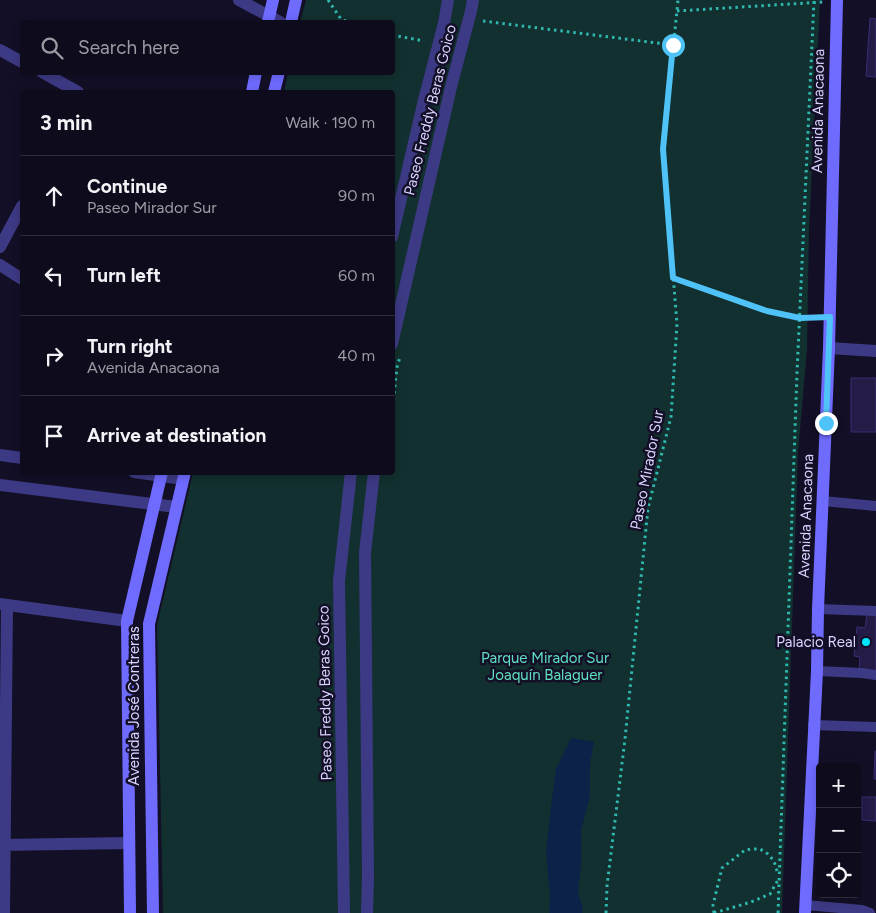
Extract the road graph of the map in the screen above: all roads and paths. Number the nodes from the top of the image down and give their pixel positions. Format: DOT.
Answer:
graph roads {
  1 [pos="239,0"];
  2 [pos="273,0"];
  3 [pos="296,0"];
  4 [pos="328,0"];
  5 [pos="448,0"];
  6 [pos="473,0"];
  7 [pos="678,0"];
  8 [pos="814,1"];
  9 [pos="836,1"];
  10 [pos="677,11"];
  11 [pos="270,20"];
  12 [pos="272,20"];
  13 [pos="291,20"];
  14 [pos="343,20"];
  15 [pos="479,20"];
  16 [pos="673,45"];
  17 [pos="0,50"];
  18 [pos="20,61"];
  19 [pos="47,75"];
  20 [pos="255,75"];
  21 [pos="278,75"];
  22 [pos="74,90"];
  23 [pos="252,90"];
  24 [pos="274,90"];
  25 [pos="20,210"];
  26 [pos="395,224"];
  27 [pos="0,248"];
  28 [pos="0,265"];
  29 [pos="20,278"];
  30 [pos="673,278"];
  31 [pos="830,317"];
  32 [pos="800,318"];
  33 [pos="395,331"];
  34 [pos="829,348"];
  35 [pos="876,351"];
  36 [pos="0,455"];
  37 [pos="20,458"];
  38 [pos="161,475"];
  39 [pos="350,475"];
  40 [pos="374,475"];
  41 [pos="184,476"];
  42 [pos="0,485"];
  43 [pos="823,501"];
  44 [pos="154,504"];
  45 [pos="876,506"];
  46 [pos="176,507"];
  47 [pos="4,605"];
  48 [pos="818,609"];
  49 [pos="876,611"];
  50 [pos="127,621"];
  51 [pos="816,671"];
  52 [pos="876,675"];
  53 [pos="813,725"];
  54 [pos="876,727"];
  55 [pos="129,843"];
  56 [pos="2,845"];
  57 [pos="806,909"];
  58 [pos="4,913"];
  59 [pos="130,913"];
  60 [pos="154,913"];
  61 [pos="344,913"];
  62 [pos="367,913"];
  63 [pos="606,913"];
  64 [pos="714,913"];
  65 [pos="778,913"];
  66 [pos="870,913"];
  1 -- 11 [label="street"];
  2 -- 12 [label="main road"];
  3 -- 13 [label="main road"];
  4 -- 14 [label="path"];
  5 -- 26 [label="street, Paseo Freddy Beras Goico"];
  6 -- 33 [label="street, Paseo Freddy Beras Goico"];
  7 -- 10 [label="path, Paseo Mirador Sur"];
  8 -- 9 [label="path"];
  8 -- 10 [label="path"];
  8 -- 32 [label="path"];
  9 -- 31 [label="main road, Avenida Anacaona"];
  10 -- 16 [label="path, Paseo Mirador Sur"];
  15 -- 16 [label="path"];
  16 -- 30 [label="path, Paseo Mirador Sur"];
  17 -- 18 [label="street"];
  19 -- 22 [label="street"];
  20 -- 23 [label="main road"];
  21 -- 24 [label="main road"];
  25 -- 27 [label="street"];
  28 -- 29 [label="street"];
  30 -- 32 [label="path"];
  30 -- 63 [label="path, Paseo Mirador Sur"];
  31 -- 32 [label="path"];
  31 -- 34 [label="main road, Avenida Anacaona"];
  32 -- 65 [label="path"];
  34 -- 35 [label="street"];
  34 -- 43 [label="main road, Avenida Anacaona"];
  36 -- 37 [label="street"];
  38 -- 44 [label="main road, Avenida José Contreras"];
  39 -- 61 [label="street, Paseo Freddy Beras Goico"];
  40 -- 62 [label="street"];
  41 -- 46 [label="main road, Avenida José Contreras"];
  42 -- 44 [label="street"];
  43 -- 45 [label="lane"];
  43 -- 48 [label="main road, Avenida Anacaona"];
  44 -- 46 [label="street"];
  44 -- 50 [label="main road, Avenida José Contreras"];
  46 -- 60 [label="main road, Avenida José Contreras"];
  47 -- 50 [label="street"];
  47 -- 56 [label="street"];
  48 -- 49 [label="lane"];
  48 -- 51 [label="main road, Avenida Anacaona"];
  50 -- 55 [label="main road, Avenida José Contreras"];
  51 -- 52 [label="lane"];
  51 -- 53 [label="main road, Avenida Anacaona"];
  53 -- 54 [label="lane"];
  53 -- 57 [label="main road, Avenida Anacaona"];
  55 -- 56 [label="street"];
  55 -- 59 [label="main road, Avenida José Contreras"];
  56 -- 58 [label="street"];
  57 -- 66 [label="lane"];
  64 -- 64 [label="path"];
}
